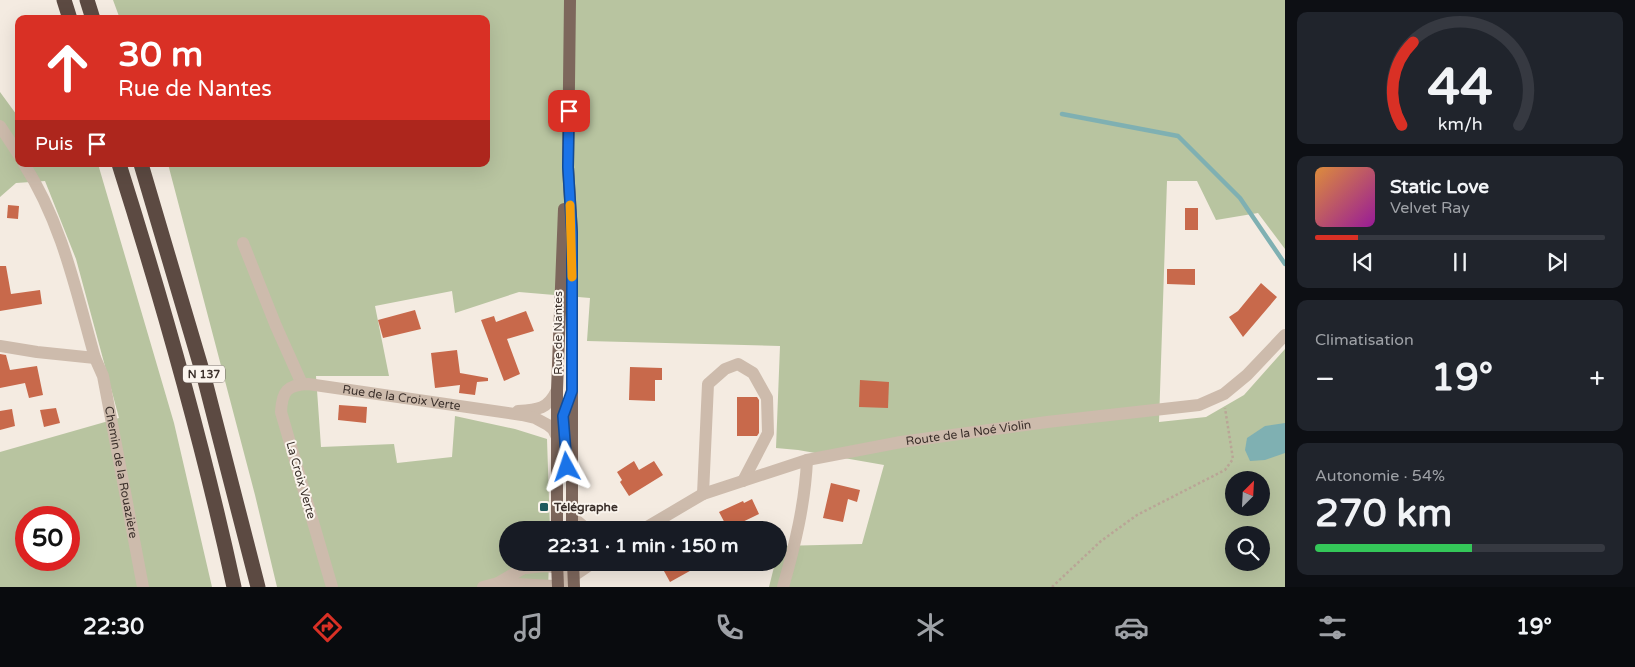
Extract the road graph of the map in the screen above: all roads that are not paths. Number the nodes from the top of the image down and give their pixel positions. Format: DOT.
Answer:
graph roads {
  1 [pos="64,0"];
  2 [pos="87,0"];
  3 [pos="570,0"];
  4 [pos="69,15"];
  5 [pos="92,15"];
  6 [pos="0,126"];
  7 [pos="15,149"];
  8 [pos="26,167"];
  9 [pos="120,167"];
  10 [pos="142,167"];
  11 [pos="568,167"];
  12 [pos="243,243"];
  13 [pos="1285,335"];
  14 [pos="0,346"];
  15 [pos="95,358"];
  16 [pos="302,384"];
  17 [pos="557,390"];
  18 [pos="572,391"];
  19 [pos="536,414"];
  20 [pos="559,416"];
  21 [pos="557,442"];
  22 [pos="807,460"];
  23 [pos="743,481"];
  24 [pos="703,494"];
  25 [pos="572,507"];
  26 [pos="557,513"];
  27 [pos="555,521"];
  28 [pos="557,521"];
  29 [pos="564,521"];
  30 [pos="572,521"];
  31 [pos="577,521"];
  32 [pos="657,521"];
  33 [pos="519,571"];
  34 [pos="560,571"];
  35 [pos="571,571"];
  36 [pos="585,571"];
  37 [pos="498,583"];
  38 [pos="568,584"];
  39 [pos="527,586"];
  40 [pos="143,587"];
  41 [pos="234,587"];
  42 [pos="258,587"];
  43 [pos="332,587"];
  44 [pos="483,587"];
  45 [pos="783,587"];
  1 -- 4 [label="highway"];
  2 -- 5 [label="highway"];
  3 -- 11 [label="main road, Rue de Nantes"];
  6 -- 7 [label="street"];
  8 -- 15 [label="street, Chemin de la Rouazière"];
  9 -- 41 [label="highway, N 137"];
  10 -- 42 [label="highway, N 137"];
  11 -- 17 [label="main road, Rue de Nantes"];
  11 -- 18 [label="main road, Rue de Nantes"];
  12 -- 16 [label="street"];
  13 -- 22 [label="street, Route de la Noé Violin"];
  14 -- 15 [label="street"];
  15 -- 40 [label="street, Chemin de la Rouazière"];
  16 -- 19 [label="street, Rue de la Croix Verte"];
  16 -- 43 [label="street, La Croix Verte"];
  17 -- 19 [label="street"];
  17 -- 20 [label="main road, Rue de Nantes"];
  18 -- 20 [label="main road"];
  18 -- 25 [label="main road, Rue de Nantes"];
  19 -- 20 [label="street"];
  19 -- 21 [label="street, Rue de la Croix Verte"];
  20 -- 21 [label="main road, Rue de Nantes"];
  20 -- 25 [label="main road"];
  21 -- 26 [label="main road, Rue de Nantes"];
  21 -- 29 [label="main road"];
  22 -- 23 [label="street, Route de la Noé Violin"];
  22 -- 45 [label="street"];
  23 -- 24 [label="street, Route de la Noé Violin"];
  23 -- 24 [label="street"];
  24 -- 32 [label="street, Route de la Noé Violin"];
  25 -- 30 [label="main road, Rue de Nantes"];
  25 -- 31 [label="street"];
  26 -- 27 [label="street"];
  26 -- 28 [label="main road, Rue de Nantes"];
  33 -- 37 [label="street"];
  34 -- 38 [label="main road"];
  35 -- 38 [label="main road"];
  36 -- 38 [label="street"];
  37 -- 39 [label="street"];
  37 -- 44 [label="street"];
  38 -- 39 [label="street"];
}
